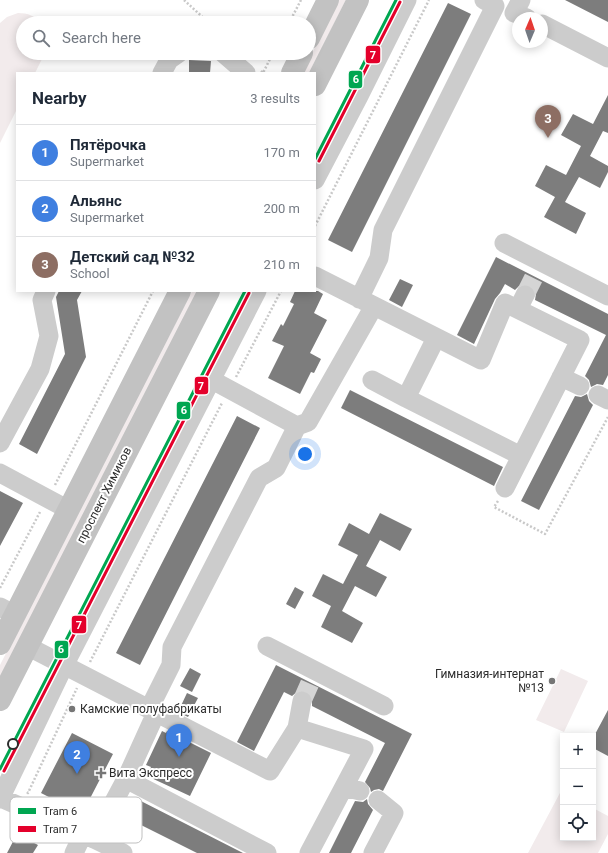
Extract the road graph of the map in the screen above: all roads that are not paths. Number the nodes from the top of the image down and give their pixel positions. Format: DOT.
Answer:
graph roads {
  1 [pos="328,0"];
  2 [pos="358,0"];
  3 [pos="407,0"];
  4 [pos="489,3"];
  5 [pos="521,10"];
  6 [pos="316,24"];
  7 [pos="548,27"];
  8 [pos="608,58"];
  9 [pos="169,60"];
  10 [pos="231,60"];
  11 [pos="298,60"];
  12 [pos="163,72"];
  13 [pos="245,72"];
  14 [pos="292,72"];
  15 [pos="316,83"];
  16 [pos="316,178"];
  17 [pos="504,243"];
  18 [pos="316,277"];
  19 [pos="46,292"];
  20 [pos="179,292"];
  21 [pos="208,292"];
  22 [pos="256,292"];
  23 [pos="608,296"];
  24 [pos="367,303"];
  25 [pos="436,338"];
  26 [pos="561,377"];
  27 [pos="212,380"];
  28 [pos="372,380"];
  29 [pos="580,386"];
  30 [pos="406,398"];
  31 [pos="297,426"];
  32 [pos="0,442"];
  33 [pos="522,456"];
  34 [pos="0,473"];
  35 [pos="505,488"];
  36 [pos="69,510"];
  37 [pos="7,611"];
  38 [pos="0,644"];
  39 [pos="27,646"];
  40 [pos="267,646"];
  41 [pos="64,666"];
  42 [pos="0,700"];
  43 [pos="302,701"];
  44 [pos="384,706"];
  45 [pos="152,711"];
  46 [pos="297,728"];
  47 [pos="126,779"];
  48 [pos="114,797"];
  49 [pos="0,799"];
  50 [pos="378,800"];
  51 [pos="10,803"];
  52 [pos="82,843"];
  53 [pos="102,843"];
  54 [pos="74,853"];
  55 [pos="123,853"];
  56 [pos="267,853"];
  57 [pos="309,853"];
  58 [pos="373,853"];
  1 -- 6 [label="main road"];
  2 -- 15 [label="main road"];
  3 -- 16 [label="lane"];
  4 -- 5 [label="lane"];
  4 -- 24 [label="lane"];
  7 -- 8 [label="lane"];
  9 -- 12 [label="lane"];
  10 -- 13 [label="lane"];
  11 -- 14 [label="main road"];
  17 -- 23 [label="lane"];
  18 -- 24 [label="lane"];
  19 -- 32 [label="lane"];
  20 -- 36 [label="main road, проспект Химиков"];
  21 -- 39 [label="main road, проспект Химиков"];
  22 -- 27 [label="lane"];
  24 -- 25 [label="lane"];
  24 -- 31 [label="lane"];
  25 -- 26 [label="lane"];
  25 -- 30 [label="lane"];
  26 -- 29 [label="lane"];
  26 -- 33 [label="lane"];
  27 -- 31 [label="lane"];
  27 -- 41 [label="lane"];
  28 -- 30 [label="lane"];
  30 -- 33 [label="lane"];
  31 -- 45 [label="lane"];
  33 -- 35 [label="lane"];
  34 -- 36 [label="lane"];
  36 -- 37 [label="main road, проспект Химиков"];
  37 -- 38 [label="main road, проспект Химиков"];
  39 -- 41 [label="lane"];
  39 -- 42 [label="main road, проспект Химиков"];
  40 -- 44 [label="lane"];
  41 -- 45 [label="lane"];
  41 -- 49 [label="lane"];
  43 -- 46 [label="lane"];
  45 -- 46 [label="lane"];
  45 -- 47 [label="lane"];
  46 -- 57 [label="lane"];
  47 -- 48 [label="lane"];
  47 -- 56 [label="lane"];
  49 -- 51 [label="lane"];
  50 -- 58 [label="lane"];
  52 -- 54 [label="lane"];
  53 -- 55 [label="lane"];
}
